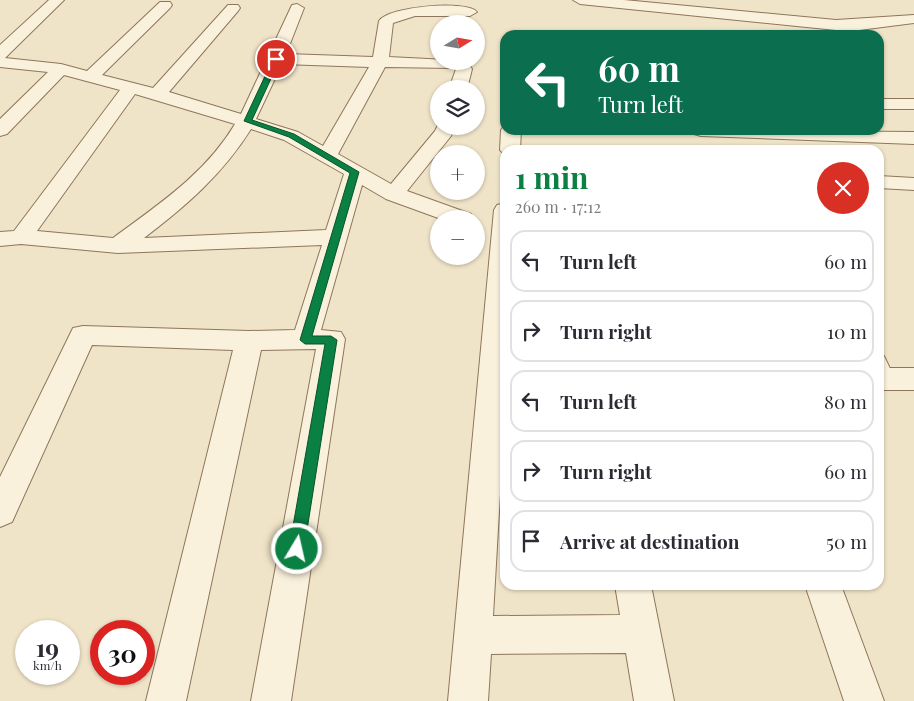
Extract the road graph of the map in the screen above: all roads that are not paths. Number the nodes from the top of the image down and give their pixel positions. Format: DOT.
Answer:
graph roads {
  1 [pos="57,0"];
  2 [pos="580,0"];
  3 [pos="165,5"];
  4 [pos="234,8"];
  5 [pos="297,8"];
  6 [pos="470,12"];
  7 [pos="914,19"];
  8 [pos="0,54"];
  9 [pos="276,59"];
  10 [pos="380,61"];
  11 [pos="0,62"];
  12 [pos="430,62"];
  13 [pos="61,69"];
  14 [pos="90,77"];
  15 [pos="131,88"];
  16 [pos="157,95"];
  17 [pos="884,104"];
  18 [pos="914,104"];
  19 [pos="248,121"];
  20 [pos="0,130"];
  21 [pos="442,135"];
  22 [pos="846,135"];
  23 [pos="914,138"];
  24 [pos="326,156"];
  25 [pos="355,172"];
  26 [pos="884,182"];
  27 [pos="914,184"];
  28 [pos="394,194"];
  29 [pos="438,210"];
  30 [pos="497,225"];
  31 [pos="336,237"];
  32 [pos="10,238"];
  33 [pos="118,246"];
  34 [pos="305,340"];
  35 [pos="249,341"];
  36 [pos="0,512"];
  37 [pos="634,590"];
  38 [pos="825,590"];
  39 [pos="642,634"];
  40 [pos="473,635"];
  41 [pos="166,701"];
  42 [pos="271,701"];
  43 [pos="468,701"];
  44 [pos="654,701"];
  45 [pos="864,701"];
  1 -- 8 [label="street"];
  2 -- 7 [label="street"];
  3 -- 14 [label="street"];
  4 -- 16 [label="street"];
  5 -- 9 [label="street"];
  6 -- 10 [label="street"];
  9 -- 10 [label="street"];
  9 -- 19 [label="street"];
  10 -- 12 [label="street"];
  10 -- 24 [label="street"];
  11 -- 13 [label="street"];
  13 -- 14 [label="street"];
  13 -- 20 [label="street"];
  14 -- 15 [label="street"];
  15 -- 16 [label="street"];
  15 -- 32 [label="street"];
  16 -- 19 [label="street"];
  17 -- 18 [label="street"];
  19 -- 24 [label="street"];
  19 -- 33 [label="street"];
  21 -- 28 [label="street"];
  22 -- 23 [label="street"];
  24 -- 25 [label="street"];
  25 -- 28 [label="street"];
  25 -- 31 [label="street"];
  26 -- 27 [label="street"];
  28 -- 29 [label="street"];
  30 -- 40 [label="street"];
  31 -- 33 [label="street"];
  31 -- 34 [label="street"];
  32 -- 33 [label="street"];
  34 -- 35 [label="street"];
  34 -- 42 [label="street"];
  35 -- 36 [label="street"];
  35 -- 41 [label="street"];
  37 -- 39 [label="street"];
  38 -- 45 [label="street"];
  39 -- 40 [label="street"];
  39 -- 44 [label="street"];
  40 -- 43 [label="street"];
}
